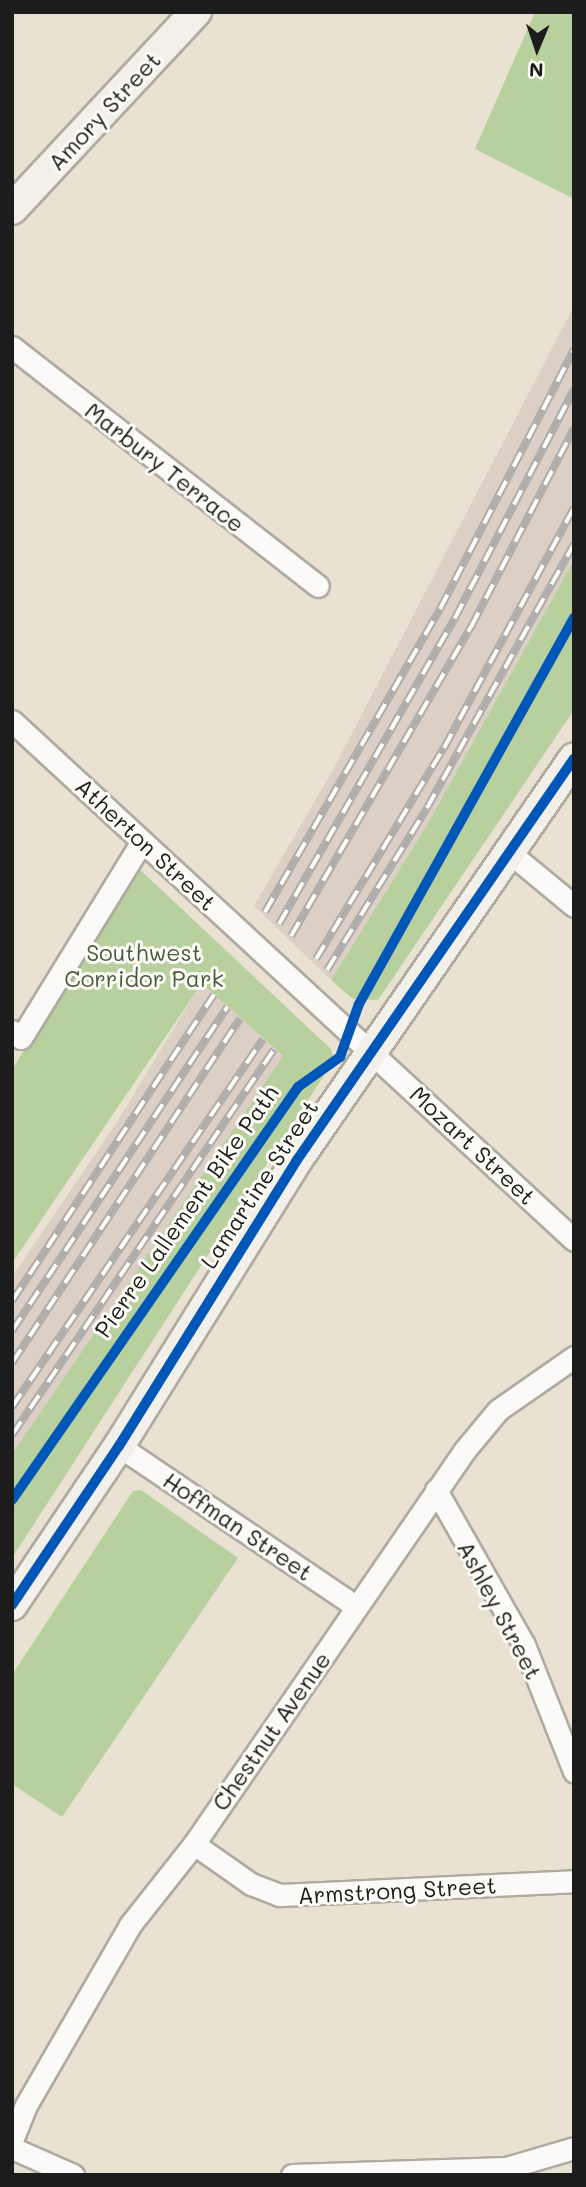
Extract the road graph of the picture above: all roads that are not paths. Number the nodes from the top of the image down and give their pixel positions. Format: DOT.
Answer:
graph roads {
  1 [pos="197,12"];
  2 [pos="12,209"];
  3 [pos="12,347"];
  4 [pos="318,586"];
  5 [pos="12,721"];
  6 [pos="574,758"];
  7 [pos="142,841"];
  8 [pos="510,853"];
  9 [pos="574,906"];
  10 [pos="17,1035"];
  11 [pos="373,1051"];
  12 [pos="574,1240"];
  13 [pos="574,1357"];
  14 [pos="118,1446"];
  15 [pos="436,1490"];
  16 [pos="12,1605"];
  17 [pos="356,1607"];
  18 [pos="574,1772"];
  19 [pos="194,1844"];
  20 [pos="574,1881"];
  21 [pos="12,2140"];
  22 [pos="12,2148"];
  23 [pos="574,2148"];
  24 [pos="73,2175"];
  25 [pos="292,2175"];
  1 -- 2 [label="street, Amory Street"];
  3 -- 4 [label="street, Marbury Terrace"];
  5 -- 7 [label="street, Atherton Street"];
  6 -- 8 [label="street, Lamartine Street"];
  7 -- 10 [label="street"];
  7 -- 11 [label="street, Atherton Street"];
  8 -- 9 [label="street"];
  8 -- 11 [label="street, Lamartine Street"];
  11 -- 12 [label="street, Mozart Street"];
  11 -- 14 [label="street, Lamartine Street"];
  13 -- 15 [label="street, Chestnut Avenue"];
  14 -- 16 [label="street, Lamartine Street"];
  14 -- 17 [label="street, Hoffman Street"];
  15 -- 17 [label="street, Chestnut Avenue"];
  15 -- 18 [label="street, Ashley Street"];
  17 -- 19 [label="street, Chestnut Avenue"];
  19 -- 20 [label="street, Armstrong Street"];
  19 -- 21 [label="street, Chestnut Avenue"];
  22 -- 24 [label="street"];
  23 -- 25 [label="street"];
}
